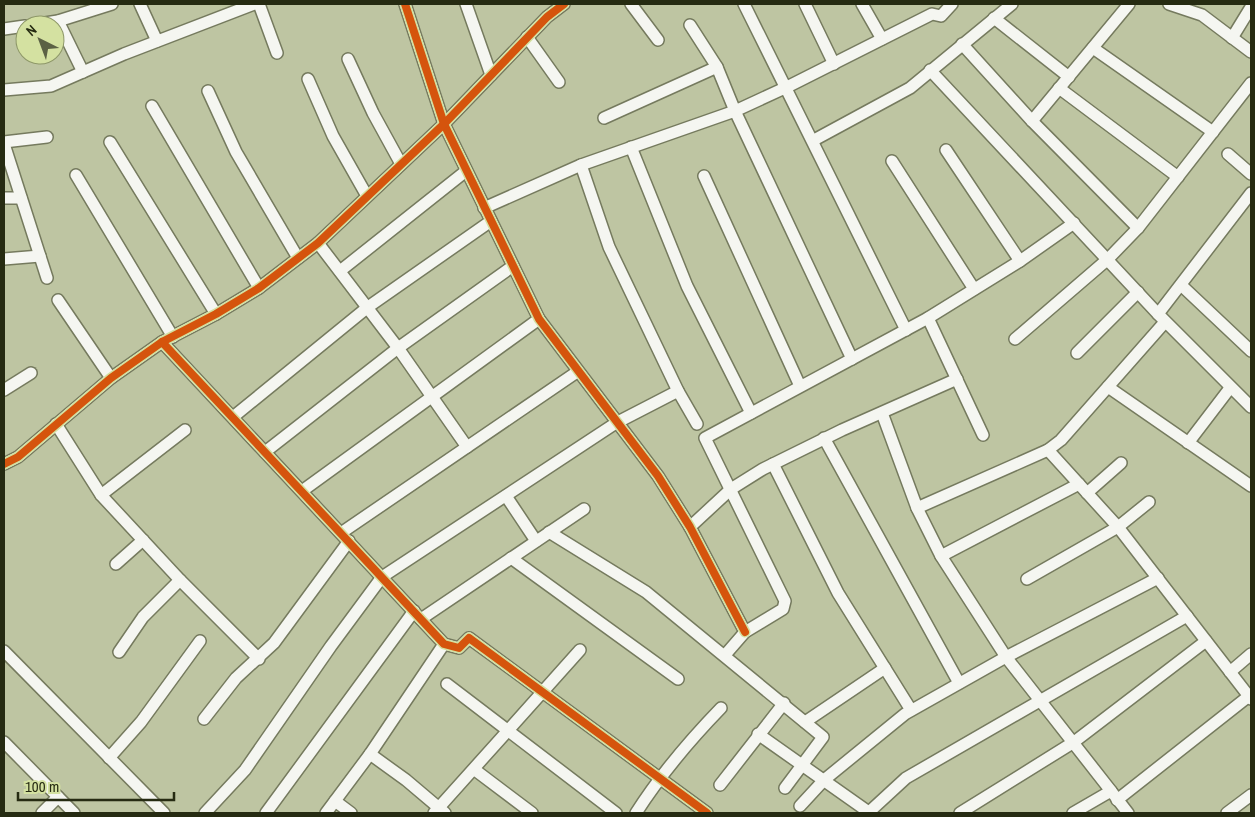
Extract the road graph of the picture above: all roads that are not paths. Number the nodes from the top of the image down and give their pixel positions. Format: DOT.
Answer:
graph roads {
  1 [pos="112,4"];
  2 [pos="140,4"];
  3 [pos="254,4"];
  4 [pos="259,4"];
  5 [pos="405,4"];
  6 [pos="466,4"];
  7 [pos="564,4"];
  8 [pos="631,4"];
  9 [pos="744,4"];
  10 [pos="806,4"];
  11 [pos="862,4"];
  12 [pos="926,4"];
  13 [pos="952,4"];
  14 [pos="1012,4"];
  15 [pos="1129,4"];
  16 [pos="1170,4"];
  17 [pos="1251,7"];
  18 [pos="932,14"];
  19 [pos="994,18"];
  20 [pos="65,19"];
  21 [pos="690,25"];
  22 [pos="65,35"];
  23 [pos="527,37"];
  24 [pos="1232,38"];
  25 [pos="658,40"];
  26 [pos="882,40"];
  27 [pos="157,41"];
  28 [pos="962,44"];
  29 [pos="1093,48"];
  30 [pos="1251,52"];
  31 [pos="277,53"];
  32 [pos="348,59"];
  33 [pos="834,64"];
  34 [pos="717,67"];
  35 [pos="930,70"];
  36 [pos="83,72"];
  37 [pos="491,76"];
  38 [pos="1069,76"];
  39 [pos="308,79"];
  40 [pos="559,82"];
  41 [pos="1251,83"];
  42 [pos="787,88"];
  43 [pos="1059,88"];
  44 [pos="4,90"];
  45 [pos="208,90"];
  46 [pos="152,106"];
  47 [pos="735,111"];
  48 [pos="604,118"];
  49 [pos="1032,121"];
  50 [pos="444,124"];
  51 [pos="1213,132"];
  52 [pos="47,137"];
  53 [pos="814,140"];
  54 [pos="110,142"];
  55 [pos="4,143"];
  56 [pos="631,146"];
  57 [pos="946,150"];
  58 [pos="1228,154"];
  59 [pos="892,160"];
  60 [pos="401,164"];
  61 [pos="581,165"];
  62 [pos="466,171"];
  63 [pos="1251,174"];
  64 [pos="76,175"];
  65 [pos="704,176"];
  66 [pos="1178,177"];
  67 [pos="1251,193"];
  68 [pos="367,196"];
  69 [pos="4,198"];
  70 [pos="21,198"];
  71 [pos="484,208"];
  72 [pos="491,221"];
  73 [pos="1074,223"];
  74 [pos="1138,228"];
  75 [pos="318,243"];
  76 [pos="40,256"];
  77 [pos="298,258"];
  78 [pos="4,259"];
  79 [pos="1108,259"];
  80 [pos="1020,260"];
  81 [pos="513,266"];
  82 [pos="340,271"];
  83 [pos="47,278"];
  84 [pos="1181,285"];
  85 [pos="259,288"];
  86 [pos="974,289"];
  87 [pos="1138,292"];
  88 [pos="58,300"];
  89 [pos="368,308"];
  90 [pos="216,314"];
  91 [pos="928,318"];
  92 [pos="1162,318"];
  93 [pos="539,319"];
  94 [pos="906,330"];
  95 [pos="1015,338"];
  96 [pos="168,340"];
  97 [pos="398,348"];
  98 [pos="1251,350"];
  99 [pos="1077,353"];
  100 [pos="852,359"];
  101 [pos="578,372"];
  102 [pos="31,373"];
  103 [pos="111,378"];
  104 [pos="958,379"];
  105 [pos="800,386"];
  106 [pos="1108,388"];
  107 [pos="1230,388"];
  108 [pos="4,390"];
  109 [pos="678,391"];
  110 [pos="432,396"];
  111 [pos="1251,407"];
  112 [pos="882,412"];
  113 [pos="751,413"];
  114 [pos="233,417"];
  115 [pos="616,423"];
  116 [pos="56,424"];
  117 [pos="697,424"];
  118 [pos="185,430"];
  119 [pos="983,435"];
  120 [pos="824,438"];
  121 [pos="1188,443"];
  122 [pos="467,446"];
  123 [pos="1048,450"];
  124 [pos="266,452"];
  125 [pos="1121,462"];
  126 [pos="4,464"];
  127 [pos="773,464"];
  128 [pos="1251,486"];
  129 [pos="1083,488"];
  130 [pos="731,489"];
  131 [pos="302,491"];
  132 [pos="101,494"];
  133 [pos="506,496"];
  134 [pos="1149,502"];
  135 [pos="917,508"];
  136 [pos="584,509"];
  137 [pos="690,527"];
  138 [pos="1118,527"];
  139 [pos="549,532"];
  140 [pos="345,537"];
  141 [pos="143,540"];
  142 [pos="536,541"];
  143 [pos="941,556"];
  144 [pos="511,558"];
  145 [pos="116,564"];
  146 [pos="382,577"];
  147 [pos="1158,578"];
  148 [pos="1027,579"];
  149 [pos="180,580"];
  150 [pos="417,615"];
  151 [pos="1187,616"];
  152 [pos="745,632"];
  153 [pos="200,641"];
  154 [pos="1206,641"];
  155 [pos="444,644"];
  156 [pos="580,650"];
  157 [pos="4,651"];
  158 [pos="119,652"];
  159 [pos="1251,654"];
  160 [pos="725,655"];
  161 [pos="1006,657"];
  162 [pos="259,659"];
  163 [pos="885,668"];
  164 [pos="1230,672"];
  165 [pos="678,679"];
  166 [pos="959,683"];
  167 [pos="447,684"];
  168 [pos="543,691"];
  169 [pos="1250,698"];
  170 [pos="1041,700"];
  171 [pos="784,703"];
  172 [pos="721,708"];
  173 [pos="911,710"];
  174 [pos="204,719"];
  175 [pos="805,722"];
  176 [pos="509,731"];
  177 [pos="758,734"];
  178 [pos="4,742"];
  179 [pos="1074,742"];
  180 [pos="370,754"];
  181 [pos="109,758"];
  182 [pos="802,765"];
  183 [pos="475,770"];
  184 [pos="658,777"];
  185 [pos="824,780"];
  186 [pos="720,785"];
  187 [pos="785,788"];
  188 [pos="1114,795"];
  189 [pos="1251,795"];
  190 [pos="58,797"];
  191 [pos="335,801"];
  192 [pos="800,806"];
  193 [pos="439,811"];
  194 [pos="42,813"];
  195 [pos="74,813"];
  196 [pos="164,813"];
  197 [pos="205,813"];
  198 [pos="266,813"];
  199 [pos="326,813"];
  200 [pos="351,813"];
  201 [pos="532,813"];
  202 [pos="616,813"];
  203 [pos="636,813"];
  204 [pos="707,813"];
  205 [pos="869,813"];
  206 [pos="960,813"];
  207 [pos="1073,813"];
  208 [pos="1128,813"];
  209 [pos="1228,813"];
  1 -- 20 [label="street"];
  2 -- 27 [label="street"];
  3 -- 27 [label="street"];
  4 -- 31 [label="street"];
  5 -- 50 [label="street"];
  6 -- 37 [label="street"];
  7 -- 23 [label="street"];
  8 -- 25 [label="street"];
  9 -- 42 [label="street"];
  10 -- 33 [label="street"];
  11 -- 26 [label="street"];
  12 -- 18 [label="street"];
  13 -- 18 [label="street"];
  14 -- 19 [label="street"];
  15 -- 29 [label="street"];
  16 -- 24 [label="street"];
  17 -- 24 [label="street"];
  18 -- 26 [label="street"];
  19 -- 28 [label="street"];
  19 -- 38 [label="street"];
  21 -- 34 [label="street"];
  22 -- 36 [label="street"];
  23 -- 37 [label="street"];
  23 -- 40 [label="street"];
  24 -- 30 [label="street"];
  26 -- 33 [label="street"];
  27 -- 36 [label="street"];
  28 -- 35 [label="street"];
  28 -- 49 [label="street"];
  29 -- 38 [label="street"];
  29 -- 51 [label="street"];
  32 -- 60 [label="street"];
  33 -- 42 [label="street"];
  34 -- 47 [label="street"];
  34 -- 48 [label="street"];
  35 -- 53 [label="street"];
  35 -- 73 [label="street"];
  36 -- 44 [label="street"];
  37 -- 50 [label="street"];
  38 -- 43 [label="street"];
  39 -- 68 [label="street"];
  41 -- 51 [label="street"];
  42 -- 47 [label="street"];
  42 -- 53 [label="street"];
  43 -- 49 [label="street"];
  43 -- 66 [label="street"];
  45 -- 77 [label="street"];
  46 -- 85 [label="street"];
  47 -- 56 [label="street"];
  47 -- 100 [label="street"];
  49 -- 74 [label="street"];
  50 -- 60 [label="street"];
  50 -- 62 [label="street"];
  51 -- 66 [label="street"];
  52 -- 55 [label="street"];
  53 -- 94 [label="street"];
  54 -- 90 [label="street"];
  55 -- 70 [label="street"];
  56 -- 61 [label="street"];
  56 -- 113 [label="street"];
  57 -- 80 [label="street"];
  58 -- 63 [label="street"];
  59 -- 86 [label="street"];
  60 -- 68 [label="street"];
  61 -- 71 [label="street"];
  61 -- 109 [label="street"];
  62 -- 71 [label="street"];
  62 -- 82 [label="street"];
  64 -- 96 [label="street"];
  65 -- 105 [label="street"];
  66 -- 74 [label="street"];
  67 -- 84 [label="street"];
  68 -- 75 [label="street"];
  69 -- 70 [label="street"];
  70 -- 76 [label="street"];
  71 -- 72 [label="street"];
  72 -- 81 [label="street"];
  72 -- 89 [label="street"];
  73 -- 79 [label="street"];
  73 -- 80 [label="street"];
  74 -- 79 [label="street"];
  75 -- 77 [label="street"];
  75 -- 82 [label="street"];
  76 -- 78 [label="street"];
  76 -- 83 [label="street"];
  77 -- 85 [label="street"];
  79 -- 87 [label="street"];
  79 -- 95 [label="street"];
  80 -- 86 [label="street"];
  81 -- 93 [label="street"];
  81 -- 97 [label="street"];
  82 -- 89 [label="street"];
  84 -- 92 [label="street"];
  84 -- 98 [label="street"];
  85 -- 90 [label="street"];
  86 -- 91 [label="street"];
  87 -- 92 [label="street"];
  87 -- 99 [label="street"];
  88 -- 103 [label="street"];
  89 -- 97 [label="street"];
  89 -- 114 [label="street"];
  90 -- 96 [label="street"];
  91 -- 94 [label="street"];
  91 -- 104 [label="street"];
  92 -- 106 [label="street"];
  92 -- 107 [label="street"];
  93 -- 101 [label="street"];
  93 -- 110 [label="street"];
  94 -- 100 [label="street"];
  96 -- 103 [label="street"];
  96 -- 114 [label="street"];
  97 -- 110 [label="street"];
  97 -- 124 [label="street"];
  100 -- 105 [label="street"];
  101 -- 115 [label="street"];
  101 -- 122 [label="street"];
  102 -- 108 [label="street"];
  103 -- 116 [label="street"];
  104 -- 112 [label="street"];
  104 -- 119 [label="street"];
  105 -- 113 [label="street"];
  106 -- 121 [label="street"];
  106 -- 123 [label="street"];
  107 -- 111 [label="street"];
  107 -- 121 [label="street"];
  109 -- 115 [label="street"];
  109 -- 117 [label="street"];
  110 -- 122 [label="street"];
  110 -- 131 [label="street"];
  112 -- 120 [label="street"];
  112 -- 135 [label="street"];
  113 -- 130 [label="street"];
  114 -- 124 [label="street"];
  115 -- 133 [label="street"];
  115 -- 137 [label="street"];
  116 -- 126 [label="street"];
  116 -- 132 [label="street"];
  118 -- 132 [label="street"];
  120 -- 127 [label="street"];
  120 -- 166 [label="street"];
  121 -- 128 [label="street"];
  122 -- 140 [label="street"];
  123 -- 129 [label="street"];
  123 -- 135 [label="street"];
  124 -- 131 [label="street"];
  125 -- 129 [label="street"];
  127 -- 130 [label="street"];
  127 -- 163 [label="street"];
  129 -- 138 [label="street"];
  129 -- 143 [label="street"];
  130 -- 137 [label="street"];
  130 -- 152 [label="street"];
  131 -- 140 [label="street"];
  132 -- 141 [label="street"];
  133 -- 142 [label="street"];
  133 -- 146 [label="street"];
  134 -- 138 [label="street"];
  135 -- 143 [label="street"];
  136 -- 139 [label="street"];
  137 -- 152 [label="street"];
  138 -- 147 [label="street"];
  138 -- 148 [label="street"];
  139 -- 142 [label="street"];
  139 -- 160 [label="street"];
  140 -- 146 [label="street"];
  140 -- 162 [label="street"];
  141 -- 145 [label="street"];
  141 -- 149 [label="street"];
  142 -- 144 [label="street"];
  143 -- 161 [label="street"];
  144 -- 150 [label="street"];
  144 -- 165 [label="street"];
  146 -- 150 [label="street"];
  146 -- 197 [label="street"];
  147 -- 151 [label="street"];
  147 -- 161 [label="street"];
  149 -- 158 [label="street"];
  149 -- 162 [label="street"];
  150 -- 155 [label="street"];
  150 -- 198 [label="street"];
  151 -- 154 [label="street"];
  151 -- 170 [label="street"];
  152 -- 160 [label="street"];
  153 -- 181 [label="street"];
  154 -- 164 [label="street"];
  154 -- 179 [label="street"];
  155 -- 168 [label="street"];
  155 -- 180 [label="street"];
  156 -- 168 [label="street"];
  157 -- 181 [label="street"];
  159 -- 164 [label="street"];
  160 -- 171 [label="street"];
  161 -- 166 [label="street"];
  161 -- 170 [label="street"];
  162 -- 174 [label="street"];
  163 -- 173 [label="street"];
  163 -- 175 [label="street"];
  164 -- 169 [label="street"];
  166 -- 173 [label="street"];
  167 -- 176 [label="street"];
  168 -- 176 [label="street"];
  168 -- 184 [label="street"];
  169 -- 188 [label="street"];
  170 -- 179 [label="street"];
  170 -- 205 [label="street"];
  171 -- 175 [label="street"];
  171 -- 177 [label="street"];
  172 -- 184 [label="street"];
  173 -- 185 [label="street"];
  175 -- 182 [label="street"];
  176 -- 183 [label="street"];
  176 -- 202 [label="street"];
  177 -- 182 [label="street"];
  177 -- 186 [label="street"];
  178 -- 190 [label="street"];
  179 -- 188 [label="street"];
  179 -- 206 [label="street"];
  180 -- 191 [label="street"];
  180 -- 193 [label="street"];
  181 -- 196 [label="street"];
  182 -- 185 [label="street"];
  182 -- 187 [label="street"];
  183 -- 193 [label="street"];
  183 -- 201 [label="street"];
  184 -- 203 [label="street"];
  184 -- 204 [label="street"];
  185 -- 192 [label="street"];
  185 -- 205 [label="street"];
  188 -- 207 [label="street"];
  188 -- 208 [label="street"];
  189 -- 209 [label="street"];
  190 -- 194 [label="street"];
  190 -- 195 [label="street"];
  191 -- 199 [label="street"];
  191 -- 200 [label="street"];
}
